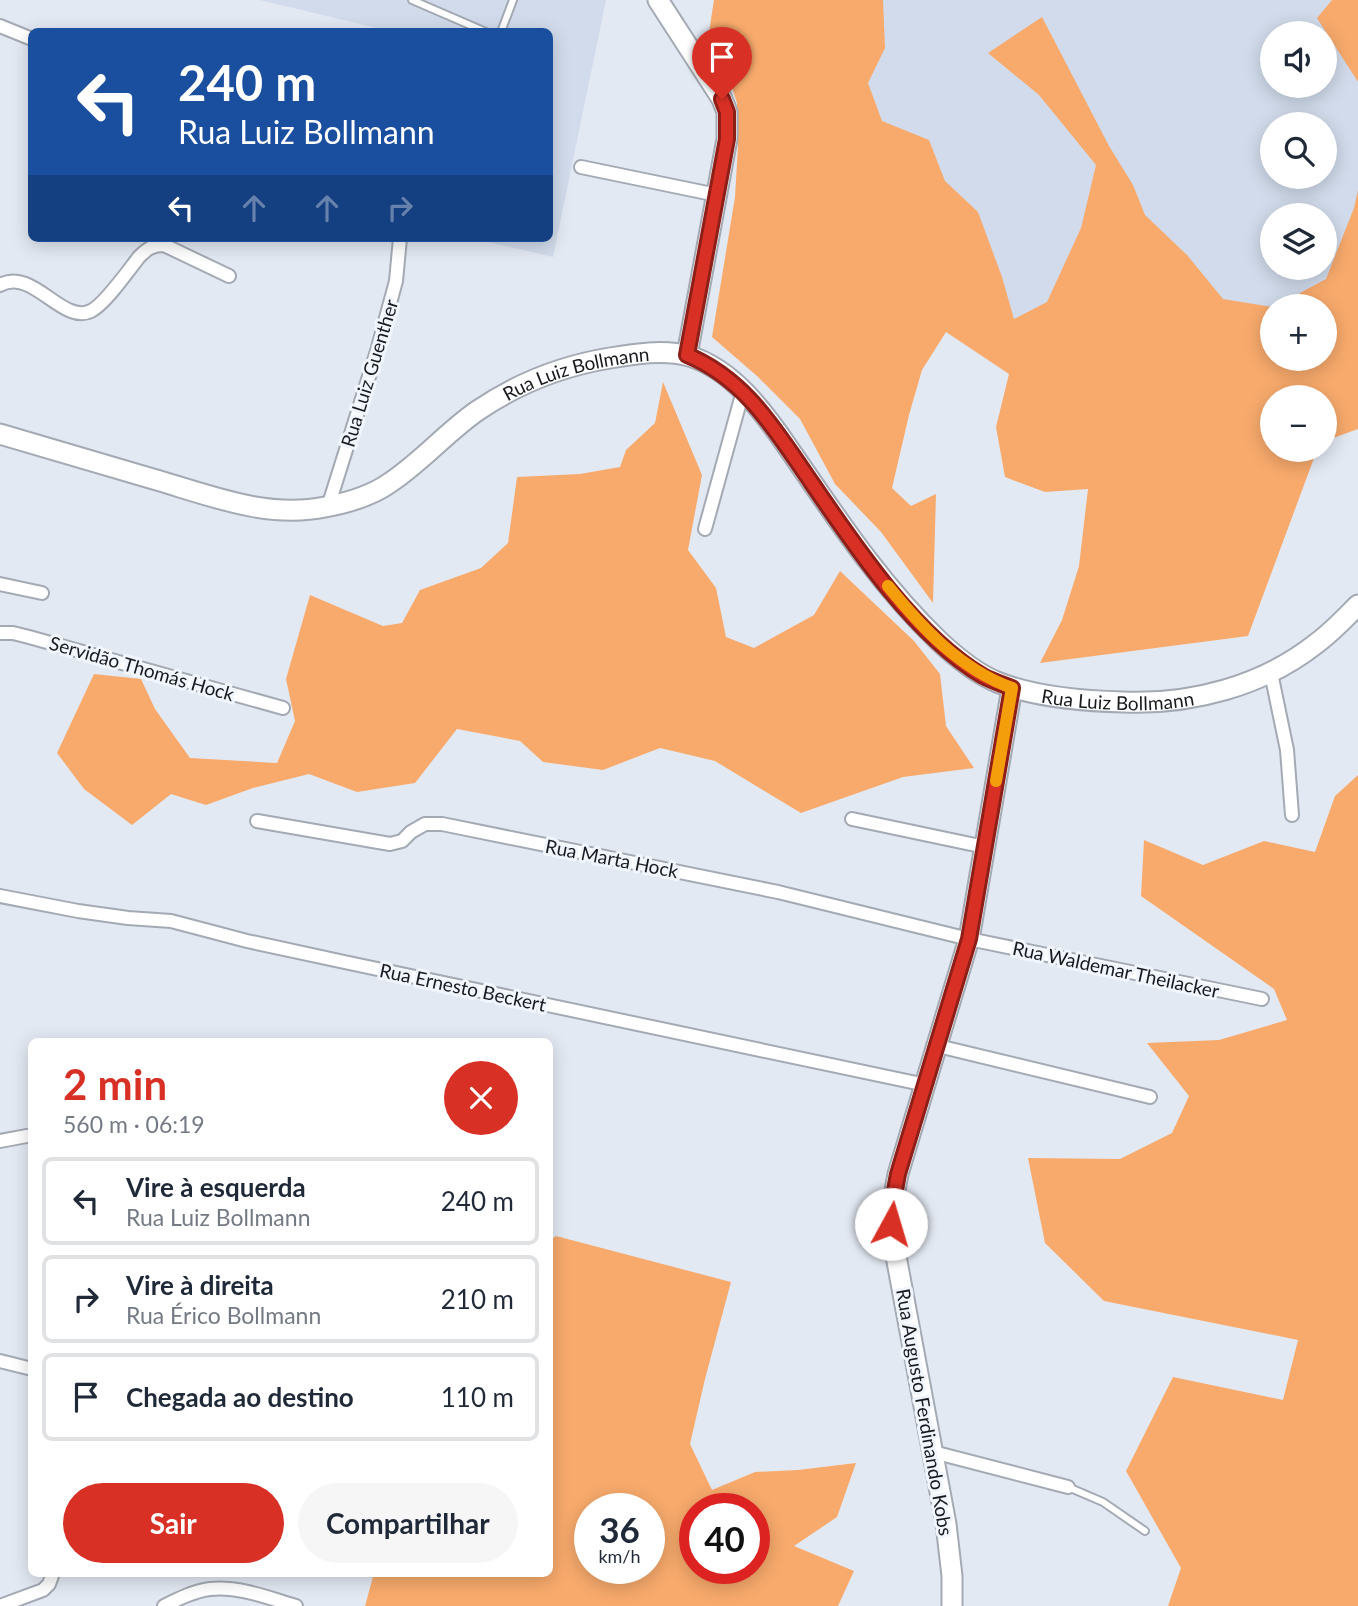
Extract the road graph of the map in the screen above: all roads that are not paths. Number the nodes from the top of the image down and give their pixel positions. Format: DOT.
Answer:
graph roads {
  1 [pos="412,0"];
  2 [pos="513,0"];
  3 [pos="658,0"];
  4 [pos="0,26"];
  5 [pos="477,28"];
  6 [pos="502,28"];
  7 [pos="28,37"];
  8 [pos="581,167"];
  9 [pos="717,195"];
  10 [pos="400,242"];
  11 [pos="229,276"];
  12 [pos="0,285"];
  13 [pos="687,355"];
  14 [pos="743,391"];
  15 [pos="0,434"];
  16 [pos="328,507"];
  17 [pos="705,529"];
  18 [pos="0,584"];
  19 [pos="42,593"];
  20 [pos="1358,605"];
  21 [pos="0,633"];
  22 [pos="1270,673"];
  23 [pos="1012,688"];
  24 [pos="283,708"];
  25 [pos="1292,815"];
  26 [pos="852,819"];
  27 [pos="257,821"];
  28 [pos="985,847"];
  29 [pos="0,896"];
  30 [pos="969,939"];
  31 [pos="1262,999"];
  32 [pos="938,1046"];
  33 [pos="926,1085"];
  34 [pos="1150,1097"];
  35 [pos="28,1136"];
  36 [pos="0,1141"];
  37 [pos="0,1361"];
  38 [pos="28,1368"];
  39 [pos="933,1452"];
  40 [pos="1068,1487"];
  41 [pos="1145,1531"];
  42 [pos="52,1577"];
  43 [pos="0,1606"];
  44 [pos="164,1606"];
  45 [pos="296,1606"];
  46 [pos="952,1606"];
  1 -- 5 [label="lane"];
  2 -- 6 [label="lane"];
  3 -- 9 [label="main road"];
  4 -- 7 [label="street"];
  8 -- 9 [label="street"];
  9 -- 13 [label="main road"];
  10 -- 16 [label="street, Rua Luiz Guenther"];
  11 -- 12 [label="street"];
  13 -- 14 [label="main road, Rua Luiz Bollmann"];
  13 -- 16 [label="main road, Rua Luiz Bollmann"];
  14 -- 17 [label="street"];
  14 -- 23 [label="main road, Rua Luiz Bollmann"];
  15 -- 16 [label="main road, Rua Luiz Bollmann"];
  18 -- 19 [label="street"];
  20 -- 22 [label="main road, Rua Luiz Bollmann"];
  21 -- 24 [label="street, Servidão Thomás Hock"];
  22 -- 23 [label="main road, Rua Luiz Bollmann"];
  22 -- 25 [label="street"];
  23 -- 28 [label="main road, Rua Augusto Ferdinando Kobs"];
  26 -- 28 [label="street"];
  27 -- 30 [label="street, Rua Marta Hock"];
  28 -- 30 [label="main road, Rua Augusto Ferdinando Kobs"];
  29 -- 33 [label="street, Rua Ernesto Beckert"];
  30 -- 31 [label="street, Rua Waldemar Theilacker"];
  30 -- 32 [label="main road, Rua Augusto Ferdinando Kobs"];
  32 -- 33 [label="main road, Rua Augusto Ferdinando Kobs"];
  32 -- 34 [label="street"];
  33 -- 39 [label="main road, Rua Augusto Ferdinando Kobs"];
  35 -- 36 [label="street"];
  37 -- 38 [label="street"];
  39 -- 40 [label="street"];
  39 -- 46 [label="main road, Rua Augusto Ferdinando Kobs"];
  40 -- 41 [label="lane"];
  42 -- 43 [label="street"];
  44 -- 45 [label="street"];
}
